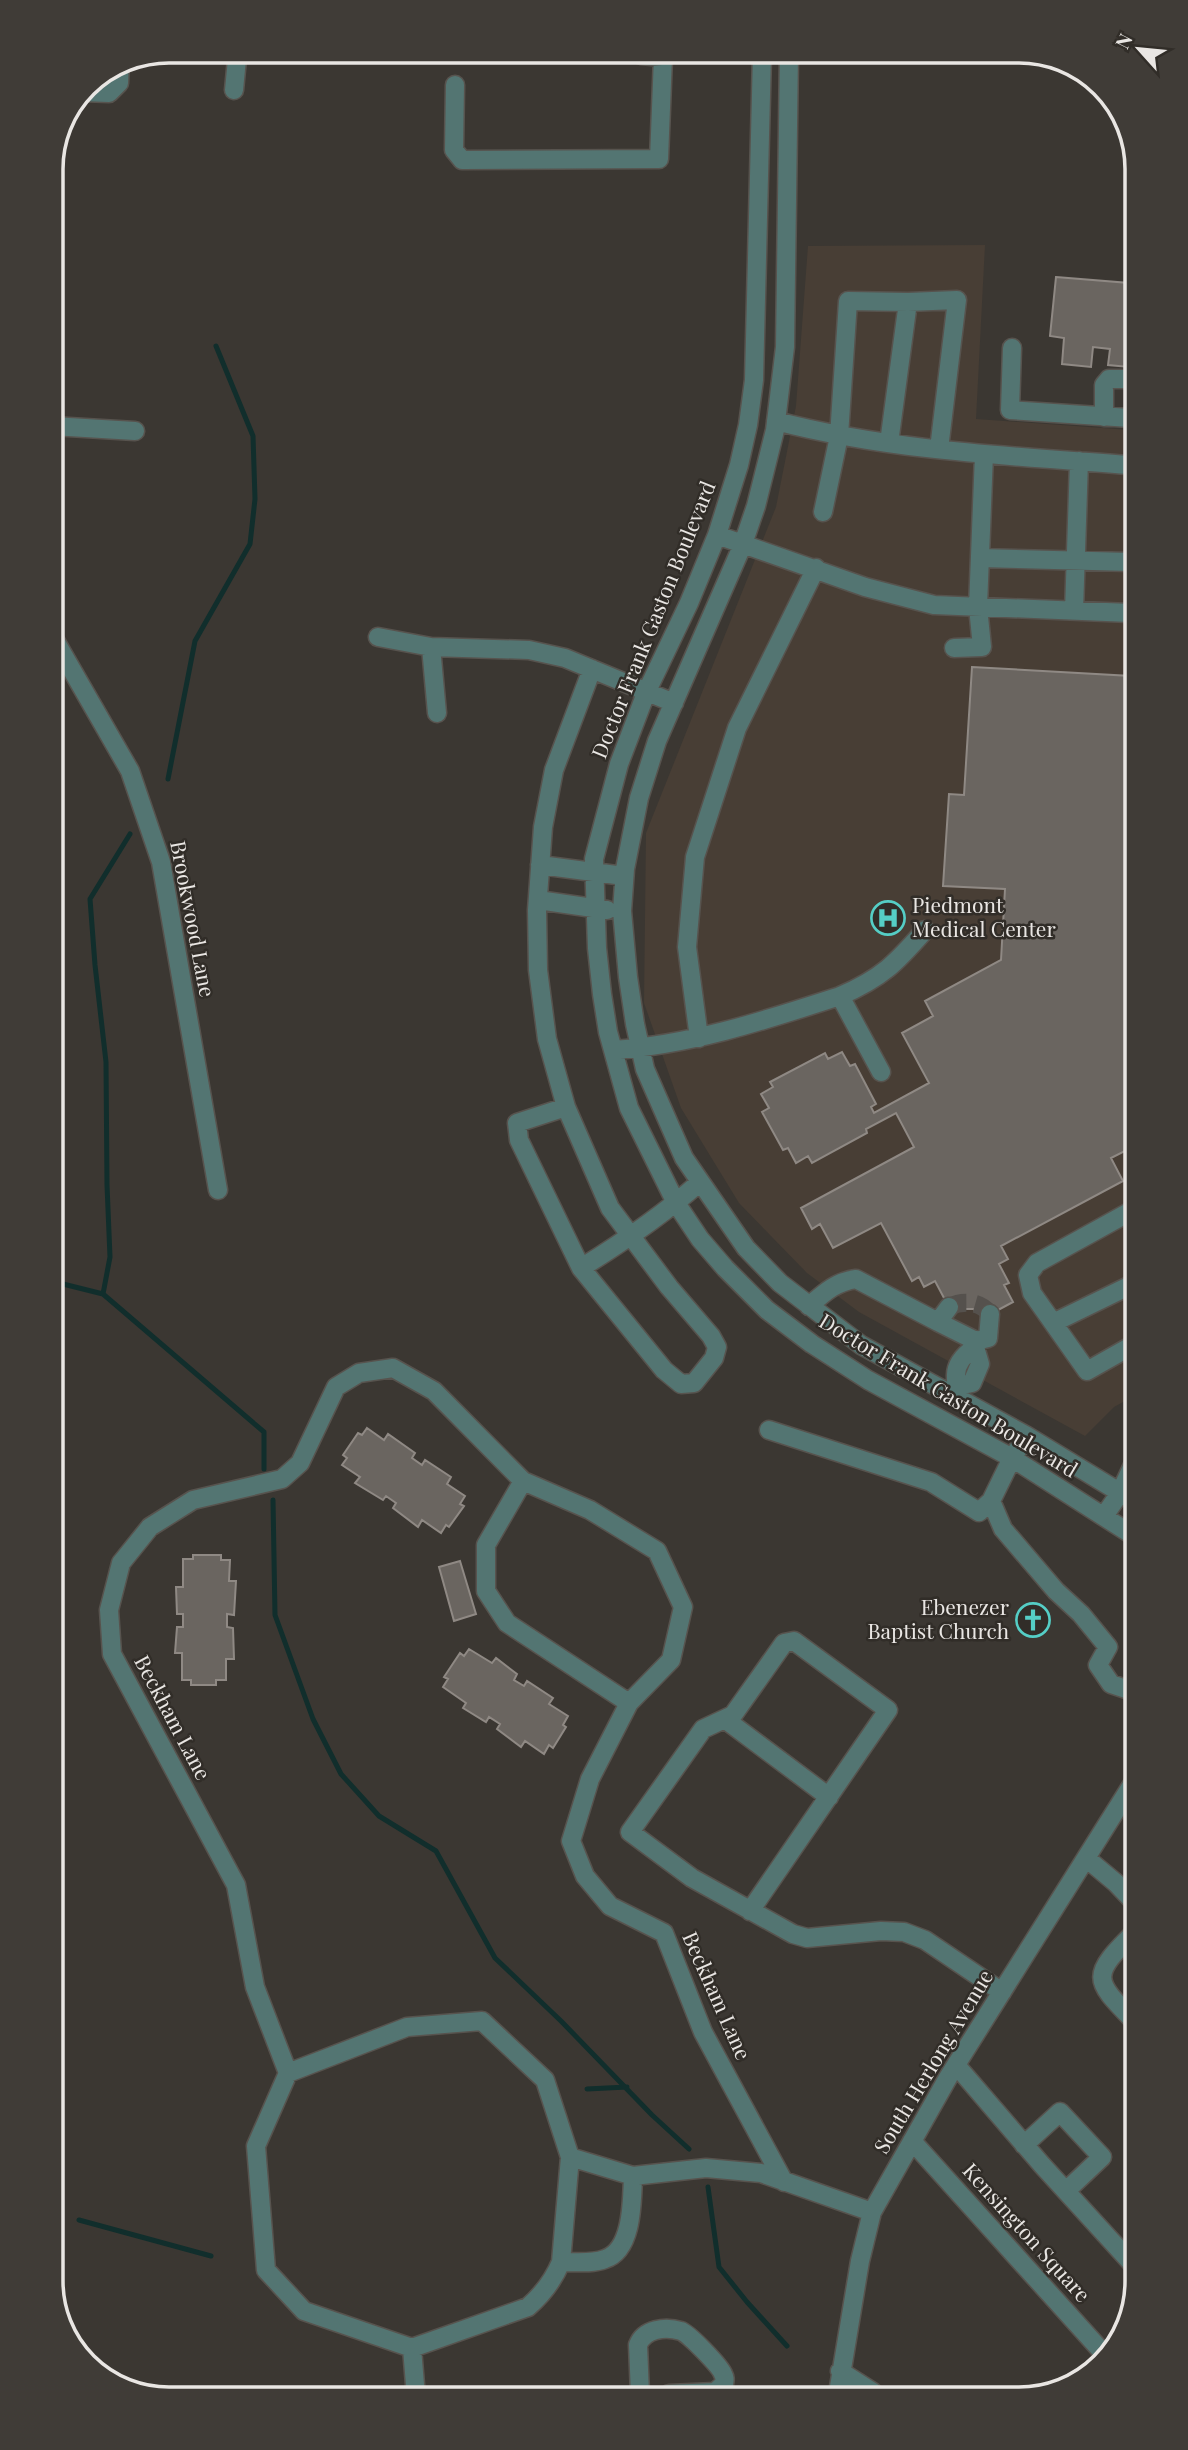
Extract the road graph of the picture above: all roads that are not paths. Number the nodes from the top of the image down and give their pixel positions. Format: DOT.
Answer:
graph roads {
  1 [pos="237,63"];
  2 [pos="663,63"];
  3 [pos="762,63"];
  4 [pos="789,63"];
  5 [pos="119,76"];
  6 [pos="454,85"];
  7 [pos="234,90"];
  8 [pos="96,93"];
  9 [pos="760,219"];
  10 [pos="788,219"];
  11 [pos="908,302"];
  12 [pos="1012,348"];
  13 [pos="1125,379"];
  14 [pos="1104,417"];
  15 [pos="1125,418"];
  16 [pos="776,421"];
  17 [pos="63,427"];
  18 [pos="135,431"];
  19 [pos="839,436"];
  20 [pos="889,443"];
  21 [pos="939,449"];
  22 [pos="984,454"];
  23 [pos="1079,461"];
  24 [pos="1125,465"];
  25 [pos="823,512"];
  26 [pos="717,534"];
  27 [pos="743,544"];
  28 [pos="980,558"];
  29 [pos="1075,560"];
  30 [pos="1125,562"];
  31 [pos="816,568"];
  32 [pos="978,607"];
  33 [pos="1074,611"];
  34 [pos="1125,613"];
  35 [pos="378,637"];
  36 [pos="431,647"];
  37 [pos="954,648"];
  38 [pos="63,654"];
  39 [pos="592,668"];
  40 [pos="646,693"];
  41 [pos="674,703"];
  42 [pos="437,713"];
  43 [pos="540,865"];
  44 [pos="595,873"];
  45 [pos="624,876"];
  46 [pos="538,900"];
  47 [pos="596,909"];
  48 [pos="622,911"];
  49 [pos="925,930"];
  50 [pos="840,996"];
  51 [pos="699,1038"];
  52 [pos="640,1048"];
  53 [pos="613,1050"];
  54 [pos="881,1072"];
  55 [pos="566,1107"];
  56 [pos="699,1182"];
  57 [pos="218,1190"];
  58 [pos="676,1203"];
  59 [pos="1125,1214"];
  60 [pos="630,1237"];
  61 [pos="581,1268"];
  62 [pos="1125,1288"];
  63 [pos="809,1306"];
  64 [pos="949,1307"];
  65 [pos="990,1314"];
  66 [pos="937,1322"];
  67 [pos="1053,1323"];
  68 [pos="975,1344"];
  69 [pos="1125,1350"];
  70 [pos="955,1391"];
  71 [pos="769,1430"];
  72 [pos="1027,1436"];
  73 [pos="1012,1458"];
  74 [pos="523,1481"];
  75 [pos="1125,1496"];
  76 [pos="1125,1499"];
  77 [pos="990,1501"];
  78 [pos="1104,1516"];
  79 [pos="1125,1530"];
  80 [pos="1125,1689"];
  81 [pos="629,1703"];
  82 [pos="726,1720"];
  83 [pos="1125,1796"];
  84 [pos="829,1797"];
  85 [pos="1086,1858"];
  86 [pos="1125,1892"];
  87 [pos="751,1911"];
  88 [pos="1125,1942"];
  89 [pos="1002,1992"];
  90 [pos="1125,2012"];
  91 [pos="956,2065"];
  92 [pos="288,2073"];
  93 [pos="912,2141"];
  94 [pos="1024,2145"];
  95 [pos="570,2157"];
  96 [pos="633,2176"];
  97 [pos="784,2182"];
  98 [pos="1066,2191"];
  99 [pos="872,2212"];
  100 [pos="1125,2256"];
  101 [pos="561,2262"];
  102 [pos="412,2348"];
  103 [pos="1101,2349"];
  104 [pos="840,2371"];
  105 [pos="415,2387"];
  106 [pos="640,2387"];
  107 [pos="721,2387"];
  108 [pos="839,2387"];
  109 [pos="865,2387"];
  1 -- 7 [label="street"];
  2 -- 6 [label="street"];
  3 -- 9 [label="street, Doctor Frank Gaston Boulevard"];
  4 -- 10 [label="street, Doctor Frank Gaston Boulevard"];
  5 -- 8 [label="street"];
  9 -- 10 [label="street"];
  9 -- 26 [label="street, Doctor Frank Gaston Boulevard"];
  10 -- 16 [label="street, Doctor Frank Gaston Boulevard"];
  11 -- 19 [label="street"];
  11 -- 20 [label="street"];
  11 -- 21 [label="street"];
  12 -- 14 [label="street"];
  13 -- 14 [label="street"];
  14 -- 15 [label="street"];
  16 -- 19 [label="street"];
  16 -- 27 [label="street, Doctor Frank Gaston Boulevard"];
  17 -- 18 [label="street"];
  19 -- 20 [label="street"];
  19 -- 25 [label="street"];
  20 -- 21 [label="street"];
  21 -- 22 [label="street"];
  22 -- 23 [label="street"];
  22 -- 28 [label="street"];
  23 -- 24 [label="street"];
  23 -- 29 [label="street"];
  26 -- 27 [label="street"];
  26 -- 40 [label="street, Doctor Frank Gaston Boulevard"];
  27 -- 31 [label="street"];
  27 -- 41 [label="street, Doctor Frank Gaston Boulevard"];
  28 -- 29 [label="street"];
  28 -- 32 [label="street"];
  29 -- 30 [label="street"];
  29 -- 33 [label="street"];
  31 -- 32 [label="street"];
  31 -- 51 [label="street"];
  32 -- 33 [label="street"];
  32 -- 37 [label="street"];
  33 -- 34 [label="street"];
  35 -- 36 [label="street"];
  36 -- 39 [label="street"];
  36 -- 42 [label="street"];
  38 -- 57 [label="street, Brookwood Lane"];
  39 -- 40 [label="street"];
  39 -- 43 [label="street"];
  40 -- 41 [label="street"];
  40 -- 44 [label="street, Doctor Frank Gaston Boulevard"];
  41 -- 45 [label="street, Doctor Frank Gaston Boulevard"];
  43 -- 44 [label="street"];
  43 -- 46 [label="street"];
  44 -- 45 [label="street"];
  44 -- 47 [label="street, Doctor Frank Gaston Boulevard"];
  45 -- 48 [label="street, Doctor Frank Gaston Boulevard"];
  46 -- 47 [label="street"];
  46 -- 55 [label="street"];
  47 -- 48 [label="street"];
  47 -- 53 [label="street, Doctor Frank Gaston Boulevard"];
  48 -- 52 [label="street, Doctor Frank Gaston Boulevard"];
  49 -- 50 [label="street"];
  50 -- 51 [label="street"];
  50 -- 54 [label="street"];
  51 -- 52 [label="street"];
  52 -- 53 [label="street"];
  52 -- 56 [label="street, Doctor Frank Gaston Boulevard"];
  53 -- 58 [label="street, Doctor Frank Gaston Boulevard"];
  55 -- 60 [label="street"];
  55 -- 61 [label="street"];
  56 -- 58 [label="street"];
  56 -- 63 [label="street, Doctor Frank Gaston Boulevard"];
  58 -- 60 [label="street"];
  58 -- 73 [label="street, Doctor Frank Gaston Boulevard"];
  59 -- 67 [label="street"];
  60 -- 61 [label="street"];
  60 -- 61 [label="street"];
  62 -- 67 [label="street"];
  63 -- 66 [label="street"];
  63 -- 70 [label="street, Doctor Frank Gaston Boulevard"];
  64 -- 66 [label="street"];
  65 -- 68 [label="street"];
  66 -- 68 [label="street"];
  67 -- 69 [label="street"];
  68 -- 70 [label="street"];
  70 -- 72 [label="street, Doctor Frank Gaston Boulevard"];
  71 -- 77 [label="street"];
  72 -- 73 [label="street"];
  72 -- 75 [label="street, Doctor Frank Gaston Boulevard"];
  73 -- 77 [label="street"];
  73 -- 78 [label="street, Doctor Frank Gaston Boulevard"];
  74 -- 81 [label="street"];
  74 -- 81 [label="street, Beckham Lane"];
  74 -- 92 [label="street, Beckham Lane"];
  76 -- 78 [label="street"];
  77 -- 80 [label="street"];
  78 -- 79 [label="street, Doctor Frank Gaston Boulevard"];
  81 -- 97 [label="street, Beckham Lane"];
  82 -- 84 [label="street"];
  82 -- 84 [label="street"];
  82 -- 87 [label="street"];
  83 -- 85 [label="street, South Herlong Avenue"];
  84 -- 87 [label="street"];
  85 -- 86 [label="street"];
  85 -- 89 [label="street, South Herlong Avenue"];
  87 -- 89 [label="street"];
  88 -- 90 [label="street"];
  89 -- 91 [label="street, South Herlong Avenue"];
  91 -- 93 [label="street, South Herlong Avenue"];
  91 -- 94 [label="street"];
  92 -- 95 [label="street"];
  92 -- 102 [label="street"];
  93 -- 99 [label="street, South Herlong Avenue"];
  93 -- 103 [label="street, Kensington Square"];
  94 -- 98 [label="street"];
  94 -- 98 [label="street"];
  95 -- 96 [label="street"];
  95 -- 101 [label="street"];
  96 -- 97 [label="street"];
  96 -- 101 [label="street"];
  97 -- 99 [label="street"];
  98 -- 100 [label="street"];
  99 -- 104 [label="street, South Herlong Avenue"];
  101 -- 102 [label="street"];
  102 -- 105 [label="street"];
  104 -- 108 [label="street, South Herlong Avenue"];
  104 -- 109 [label="street"];
  106 -- 107 [label="street"];
}
